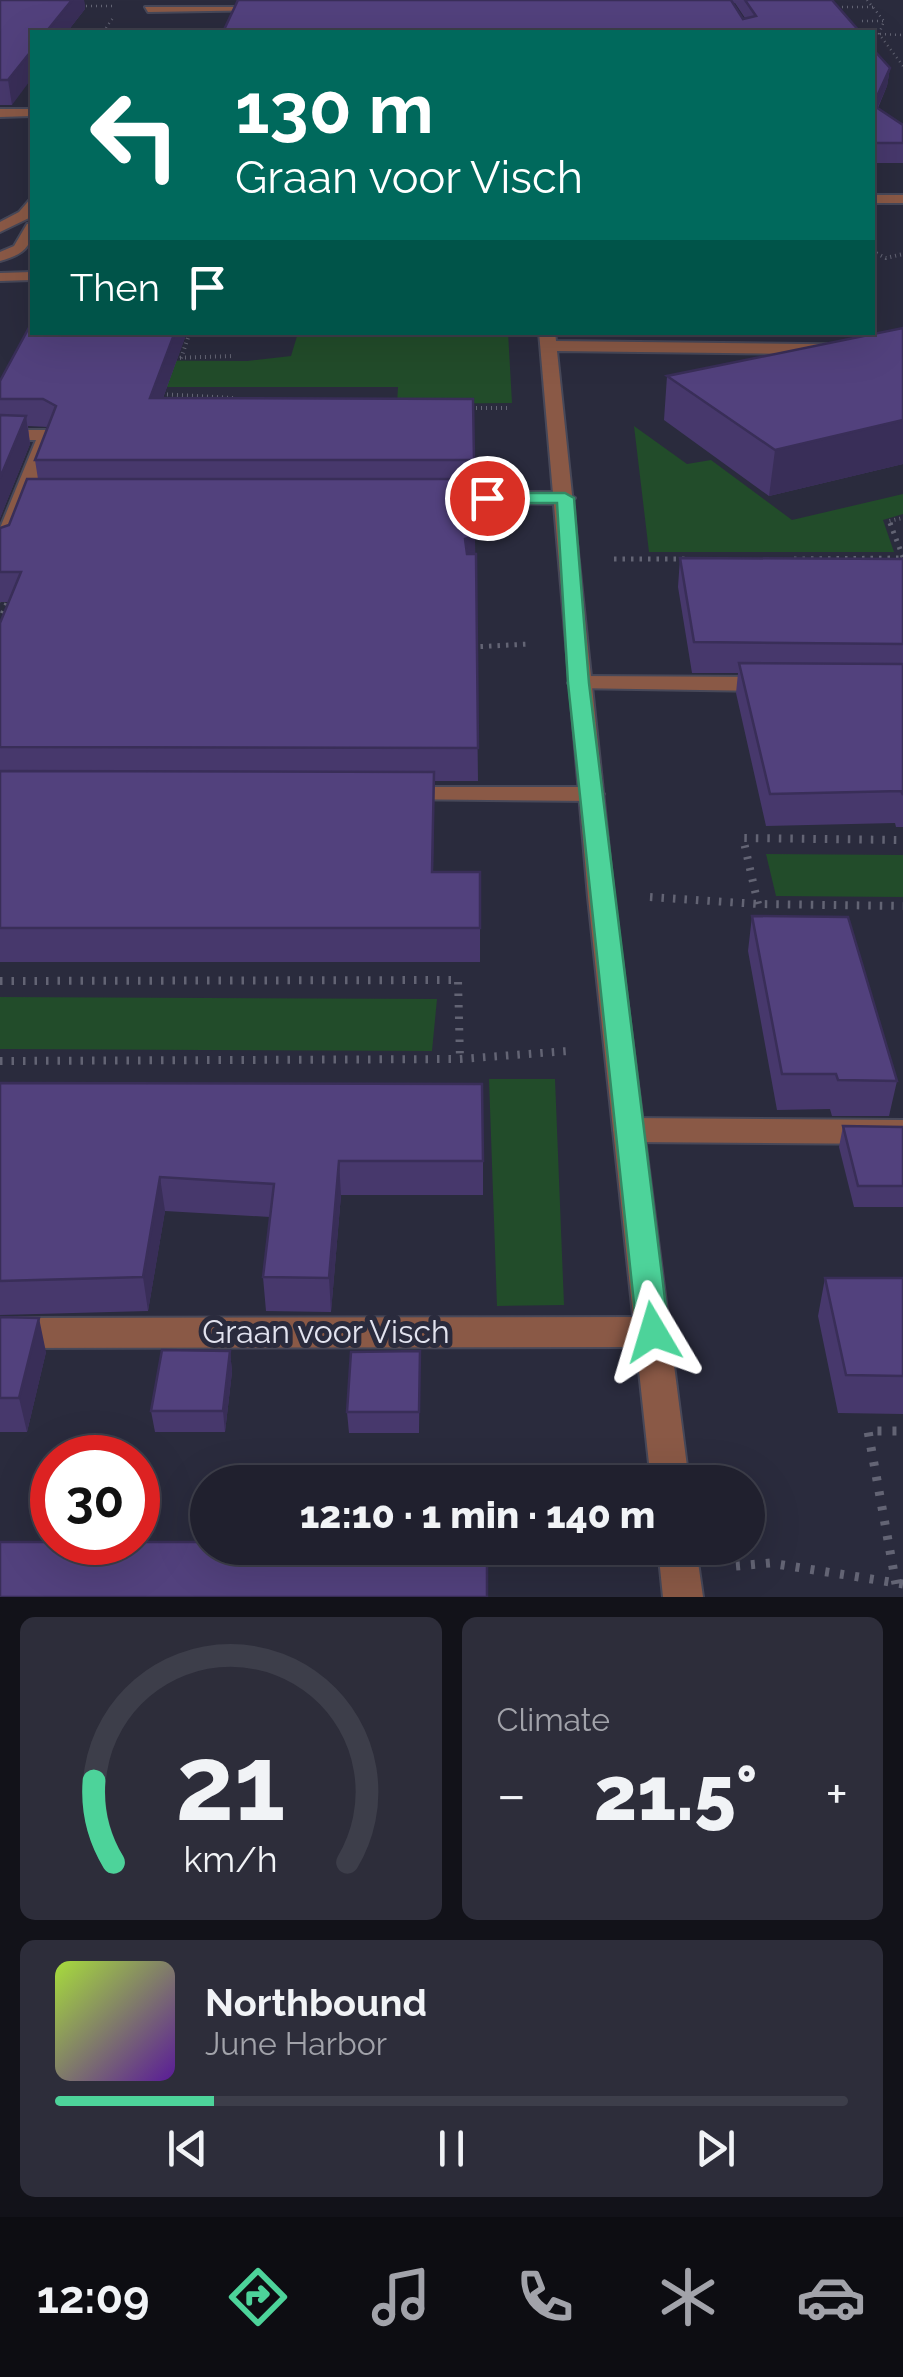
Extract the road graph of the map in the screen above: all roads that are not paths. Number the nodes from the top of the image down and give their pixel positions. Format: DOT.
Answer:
graph roads {
  1 [pos="151,5"];
  2 [pos="281,10"];
  3 [pos="142,21"];
  4 [pos="0,113"];
  5 [pos="30,113"];
  6 [pos="875,199"];
  7 [pos="903,200"];
  8 [pos="30,216"];
  9 [pos="0,228"];
  10 [pos="0,257"];
  11 [pos="0,276"];
  12 [pos="30,276"];
  13 [pos="548,339"];
  14 [pos="903,358"];
  15 [pos="0,436"];
  16 [pos="429,498"];
  17 [pos="565,498"];
  18 [pos="0,553"];
  19 [pos="579,683"];
  20 [pos="788,684"];
  21 [pos="375,794"];
  22 [pos="592,794"];
  23 [pos="628,1130"];
  24 [pos="903,1132"];
  25 [pos="653,1332"];
  26 [pos="0,1333"];
  27 [pos="668,1465"];
  1 -- 2 [label="street"];
  1 -- 3 [label="street"];
  4 -- 5 [label="street"];
  6 -- 7 [label="street"];
  8 -- 9 [label="street"];
  8 -- 10 [label="street"];
  11 -- 12 [label="street"];
  13 -- 14 [label="street"];
  13 -- 17 [label="street"];
  15 -- 18 [label="street"];
  16 -- 17 [label="street"];
  17 -- 19 [label="street"];
  19 -- 20 [label="street"];
  19 -- 22 [label="street"];
  21 -- 22 [label="street"];
  22 -- 23 [label="street"];
  23 -- 24 [label="street"];
  23 -- 25 [label="street"];
  25 -- 26 [label="street, Graan voor Visch"];
  25 -- 27 [label="street"];
}
